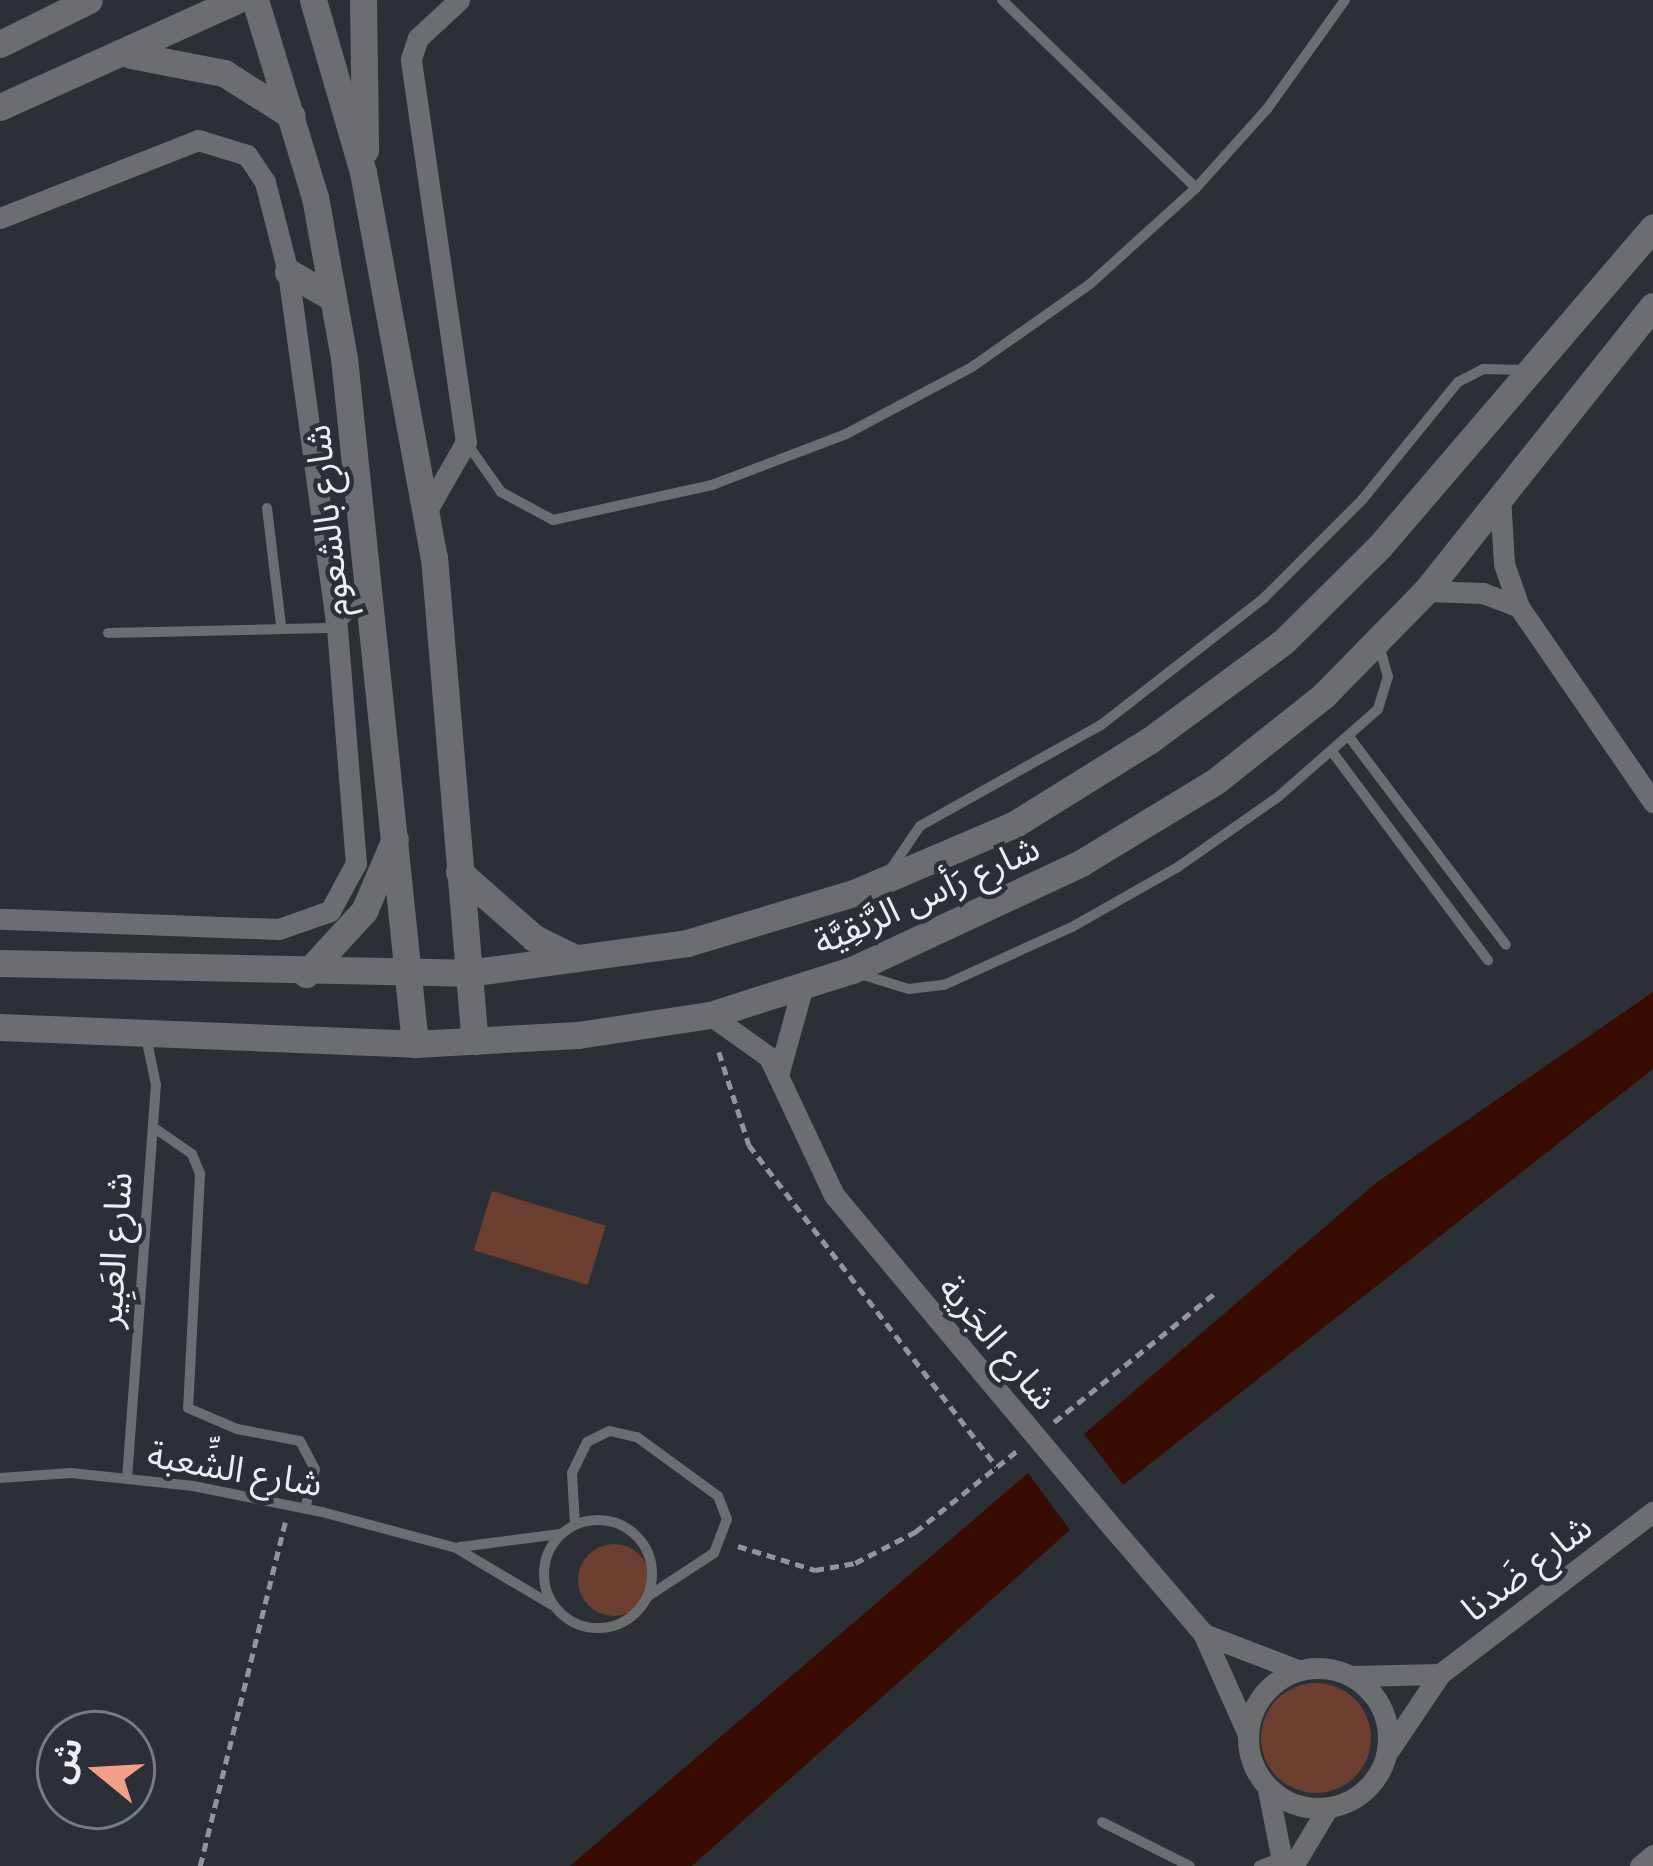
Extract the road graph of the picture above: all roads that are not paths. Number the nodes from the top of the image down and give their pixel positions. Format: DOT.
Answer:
graph roads {
  1 [pos="89,0"];
  2 [pos="237,0"];
  3 [pos="255,0"];
  4 [pos="313,0"];
  5 [pos="363,0"];
  6 [pos="459,0"];
  7 [pos="1002,0"];
  8 [pos="1345,0"];
  9 [pos="0,44"];
  10 [pos="127,54"];
  11 [pos="0,107"];
  12 [pos="292,116"];
  13 [pos="363,172"];
  14 [pos="1196,188"];
  15 [pos="0,218"];
  16 [pos="1653,227"];
  17 [pos="288,272"];
  18 [pos="333,298"];
  19 [pos="1653,306"];
  20 [pos="1524,370"];
  21 [pos="466,442"];
  22 [pos="1500,496"];
  23 [pos="267,508"];
  24 [pos="427,511"];
  25 [pos="370,590"];
  26 [pos="1426,590"];
  27 [pos="1519,607"];
  28 [pos="281,625"];
  29 [pos="337,628"];
  30 [pos="108,633"];
  31 [pos="1377,642"];
  32 [pos="1350,738"];
  33 [pos="1333,752"];
  34 [pos="1653,802"];
  35 [pos="396,836"];
  36 [pos="459,872"];
  37 [pos="885,880"];
  38 [pos="0,919"];
  39 [pos="1506,945"];
  40 [pos="575,958"];
  41 [pos="1488,961"];
  42 [pos="0,963"];
  43 [pos="852,970"];
  44 [pos="468,973"];
  45 [pos="306,974"];
  46 [pos="410,976"];
  47 [pos="802,989"];
  48 [pos="710,1015"];
  49 [pos="0,1027"];
  50 [pos="143,1028"];
  51 [pos="475,1040"];
  52 [pos="415,1043"];
  53 [pos="778,1072"];
  54 [pos="153,1127"];
  55 [pos="0,1478"];
  56 [pos="127,1479"];
  57 [pos="305,1509"];
  58 [pos="1653,1512"];
  59 [pos="575,1525"];
  60 [pos="562,1533"];
  61 [pos="456,1548"];
  62 [pos="647,1597"];
  63 [pos="552,1605"];
  64 [pos="1203,1633"];
  65 [pos="1298,1670"];
  66 [pos="1440,1674"];
  67 [pos="1351,1676"];
  68 [pos="1247,1732"];
  69 [pos="1386,1755"];
  70 [pos="1268,1790"];
  71 [pos="1327,1809"];
  72 [pos="1102,1822"];
  73 [pos="1653,1855"];
  74 [pos="1279,1864"];
  75 [pos="1190,1866"];
  76 [pos="1640,1866"];
  1 -- 9 [label="street"];
  2 -- 10 [label="street"];
  3 -- 12 [label="street, شارع بالشعوم"];
  4 -- 13 [label="street"];
  5 -- 13 [label="street"];
  6 -- 21 [label="street"];
  7 -- 14 [label="lane"];
  8 -- 14 [label="lane"];
  10 -- 11 [label="street"];
  10 -- 12 [label="street"];
  12 -- 18 [label="street, شارع بالشعوم"];
  13 -- 24 [label="street"];
  14 -- 21 [label="lane"];
  15 -- 17 [label="street"];
  16 -- 20 [label="street, شارع رَأس الرَّنقِيَّة"];
  17 -- 18 [label="street"];
  17 -- 29 [label="street"];
  18 -- 25 [label="street, شارع بالشعوم"];
  19 -- 22 [label="street, شارع رَأس الرَّنقِيَّة"];
  20 -- 37 [label="street, شارع رَأس الرَّنقِيَّة"];
  20 -- 37 [label="lane"];
  21 -- 24 [label="street"];
  22 -- 26 [label="street, شارع رَأس الرَّنقِيَّة"];
  22 -- 27 [label="street"];
  23 -- 28 [label="lane"];
  24 -- 36 [label="street"];
  25 -- 29 [label="lane"];
  25 -- 35 [label="street, شارع بالشعوم"];
  26 -- 27 [label="street"];
  26 -- 31 [label="street, شارع رَأس الرَّنقِيَّة"];
  27 -- 34 [label="street"];
  28 -- 29 [label="lane"];
  28 -- 30 [label="lane"];
  29 -- 38 [label="street"];
  31 -- 32 [label="lane"];
  31 -- 43 [label="street, شارع رَأس الرَّنقِيَّة"];
  32 -- 33 [label="lane"];
  32 -- 39 [label="lane"];
  33 -- 41 [label="lane"];
  33 -- 43 [label="lane"];
  35 -- 45 [label="street"];
  35 -- 46 [label="street, شارع بالشعوم"];
  36 -- 40 [label="street"];
  36 -- 44 [label="street"];
  37 -- 40 [label="street, شارع رَأس الرَّنقِيَّة"];
  40 -- 44 [label="street, شارع رَأس الرَّنقِيَّة"];
  42 -- 45 [label="street, شارع رَأس الرَّنقِيَّة"];
  43 -- 47 [label="street, شارع رَأس الرَّنقِيَّة"];
  44 -- 46 [label="street, شارع رَأس الرَّنقِيَّة"];
  44 -- 51 [label="street"];
  45 -- 46 [label="street, شارع رَأس الرَّنقِيَّة"];
  46 -- 52 [label="street, شارع بالشعوم"];
  47 -- 48 [label="street, شارع رَأس الرَّنقِيَّة"];
  47 -- 53 [label="street"];
  48 -- 51 [label="street, شارع رَأس الرَّنقِيَّة"];
  48 -- 53 [label="street, شارع الجَرية"];
  49 -- 50 [label="street, شارع رَأس الرَّنقِيَّة"];
  50 -- 52 [label="street, شارع رَأس الرَّنقِيَّة"];
  50 -- 54 [label="lane, شارع العَبِير"];
  51 -- 52 [label="street, شارع رَأس الرَّنقِيَّة"];
  53 -- 64 [label="street, شارع الجَرية, bridge"];
  54 -- 56 [label="lane, شارع العَبِير"];
  54 -- 57 [label="lane"];
  55 -- 56 [label="lane, شارع الشِّعبة"];
  56 -- 57 [label="lane, شارع الشِّعبة"];
  57 -- 61 [label="lane, شارع الشِّعبة"];
  58 -- 66 [label="street, شارع ضَدنا"];
  59 -- 60 [label="lane"];
  59 -- 62 [label="lane"];
  59 -- 62 [label="lane"];
  60 -- 61 [label="lane, شارع الشِّعبة"];
  60 -- 63 [label="lane"];
  61 -- 63 [label="lane, شارع الشِّعبة"];
  62 -- 63 [label="lane"];
  64 -- 65 [label="street, شارع الجَرية"];
  64 -- 68 [label="street, شارع الجَرية"];
  65 -- 67 [label="street"];
  65 -- 68 [label="street"];
  66 -- 67 [label="street"];
  66 -- 69 [label="street, شارع ضَدنا"];
  67 -- 69 [label="street"];
  68 -- 70 [label="street"];
  69 -- 71 [label="street"];
  70 -- 71 [label="street"];
  70 -- 74 [label="street"];
  71 -- 74 [label="street"];
  72 -- 75 [label="lane"];
  73 -- 76 [label="street"];
}
